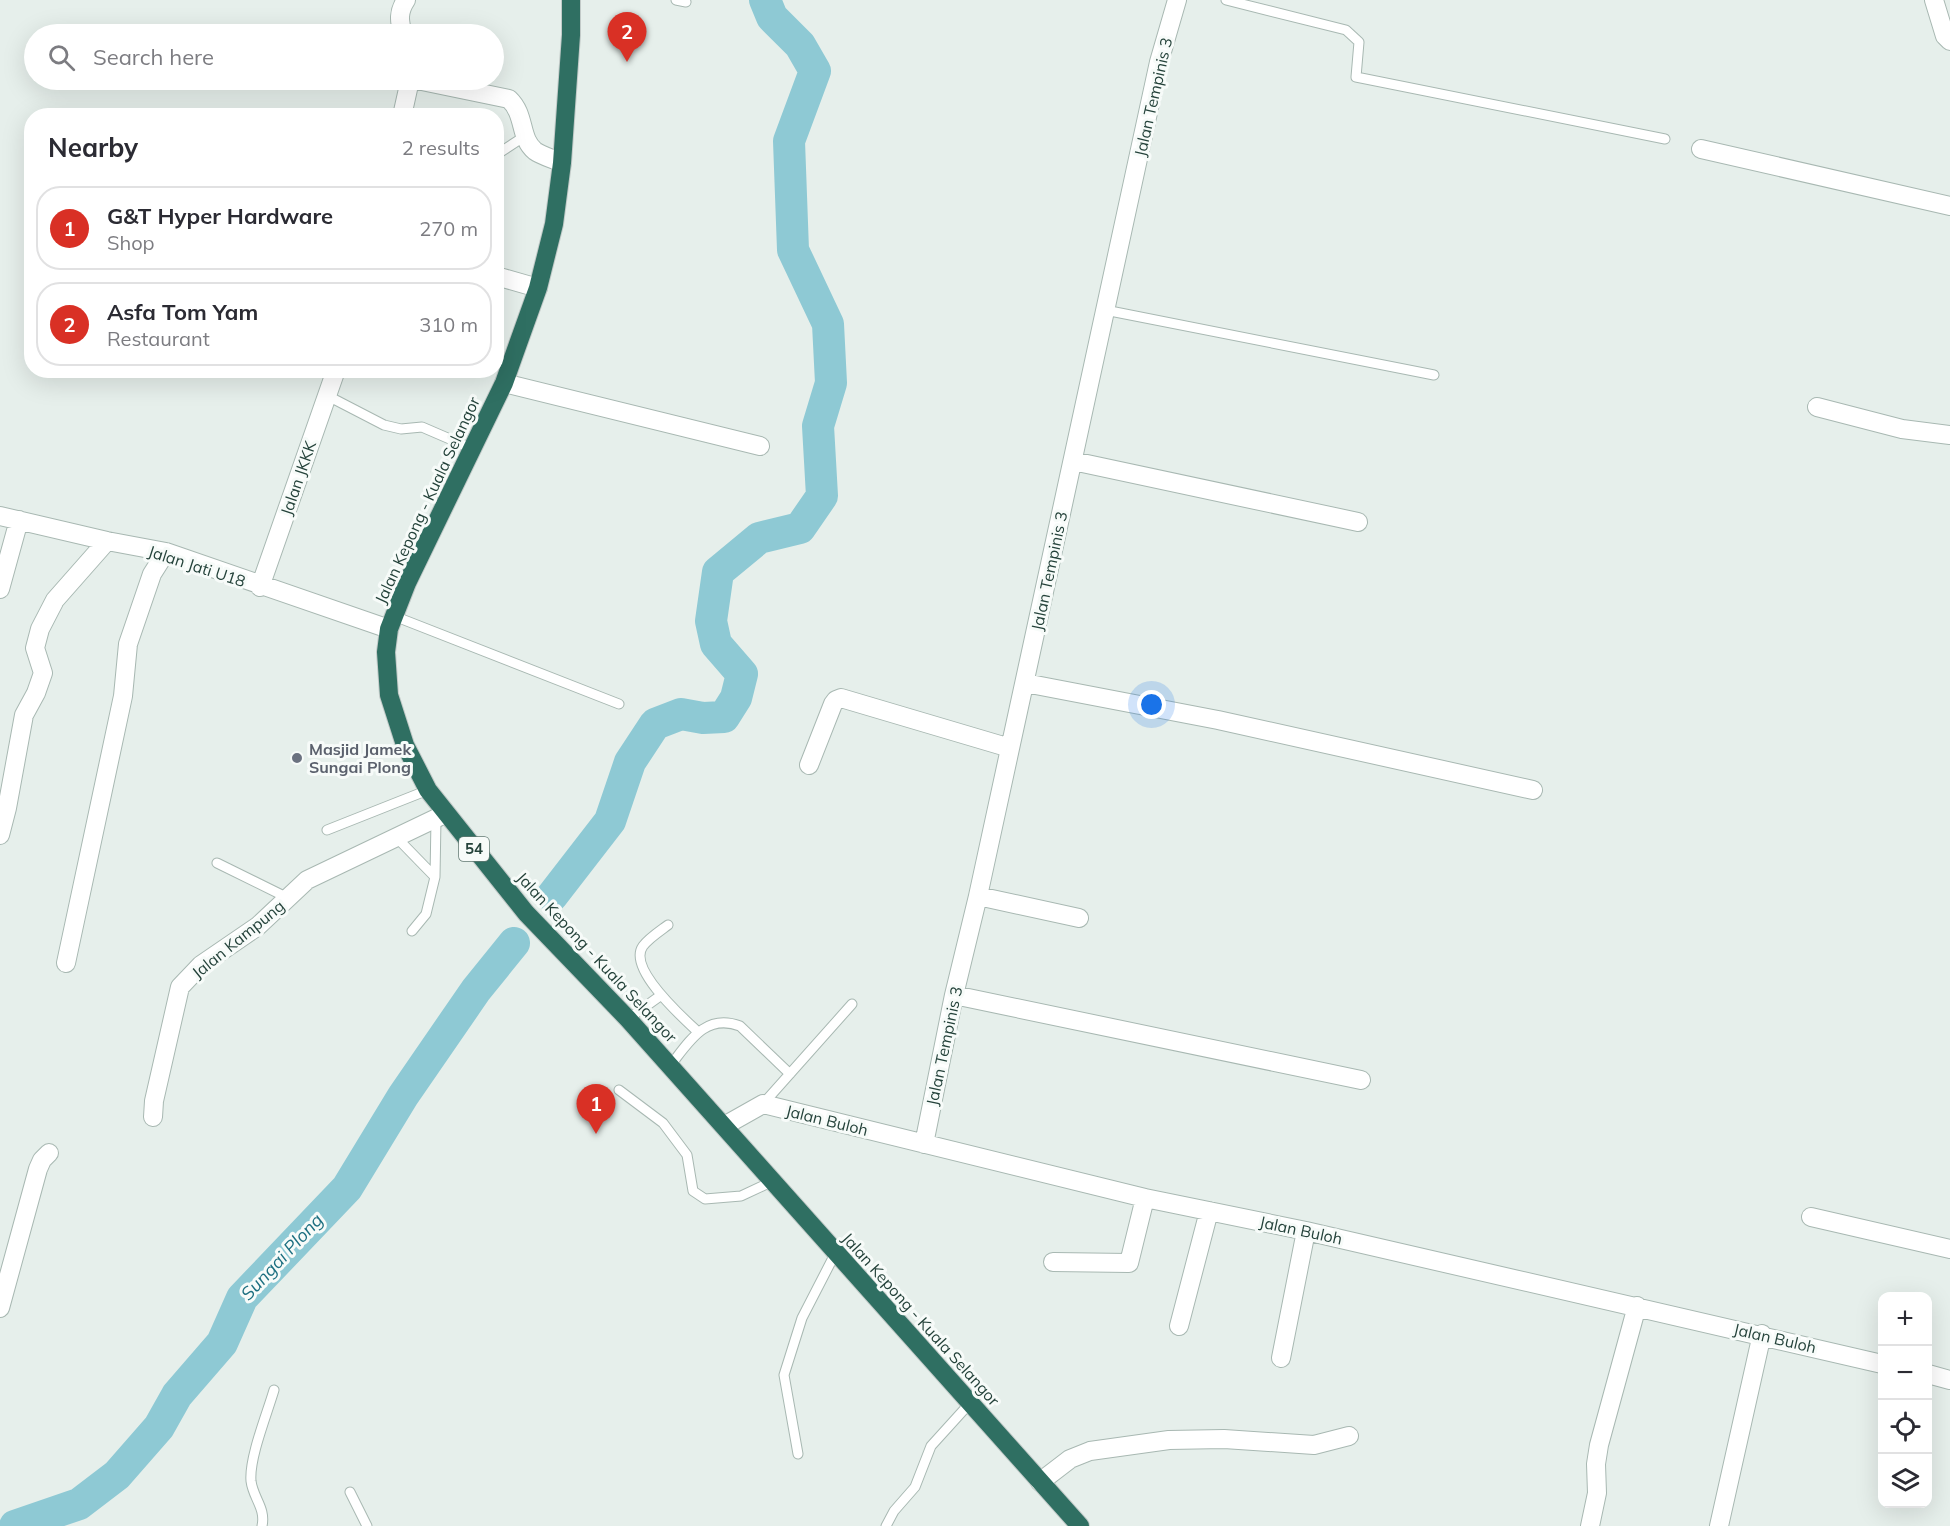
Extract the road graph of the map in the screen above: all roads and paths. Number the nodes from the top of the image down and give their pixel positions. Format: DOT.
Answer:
graph roads {
  1 [pos="406,0"];
  2 [pos="571,0"];
  3 [pos="1177,0"];
  4 [pos="1226,0"];
  5 [pos="1934,0"];
  6 [pos="401,24"];
  7 [pos="1950,40"];
  8 [pos="408,90"];
  9 [pos="465,90"];
  10 [pos="404,108"];
  11 [pos="525,136"];
  12 [pos="1665,139"];
  13 [pos="1701,149"];
  14 [pos="504,150"];
  15 [pos="562,163"];
  16 [pos="1950,206"];
  17 [pos="504,278"];
  18 [pos="538,288"];
  19 [pos="1105,310"];
  20 [pos="1434,375"];
  21 [pos="333,378"];
  22 [pos="504,383"];
  23 [pos="326,395"];
  24 [pos="1817,407"];
  25 [pos="1950,435"];
  26 [pos="760,446"];
  27 [pos="473,449"];
  28 [pos="1073,461"];
  29 [pos="0,516"];
  30 [pos="19,520"];
  31 [pos="1358,522"];
  32 [pos="107,541"];
  33 [pos="166,552"];
  34 [pos="261,587"];
  35 [pos="0,589"];
  36 [pos="392,623"];
  37 [pos="1025,683"];
  38 [pos="619,704"];
  39 [pos="1010,748"];
  40 [pos="809,765"];
  41 [pos="428,790"];
  42 [pos="1533,790"];
  43 [pos="441,816"];
  44 [pos="327,830"];
  45 [pos="0,835"];
  46 [pos="397,838"];
  47 [pos="217,863"];
  48 [pos="435,877"];
  49 [pos="978,896"];
  50 [pos="288,898"];
  51 [pos="1079,918"];
  52 [pos="668,925"];
  53 [pos="412,931"];
  54 [pos="66,963"];
  55 [pos="954,994"];
  56 [pos="660,996"];
  57 [pos="852,1004"];
  58 [pos="628,1018"];
  59 [pos="697,1031"];
  60 [pos="670,1066"];
  61 [pos="790,1074"];
  62 [pos="1362,1080"];
  63 [pos="619,1090"];
  64 [pos="763,1104"];
  65 [pos="153,1117"];
  66 [pos="724,1126"];
  67 [pos="924,1144"];
  68 [pos="49,1153"];
  69 [pos="773,1181"];
  70 [pos="1145,1198"];
  71 [pos="1209,1211"];
  72 [pos="1811,1217"];
  73 [pos="1306,1231"];
  74 [pos="1950,1249"];
  75 [pos="836,1252"];
  76 [pos="1053,1262"];
  77 [pos="1636,1306"];
  78 [pos="0,1308"];
  79 [pos="1179,1326"];
  80 [pos="1762,1334"];
  81 [pos="1281,1358"];
  82 [pos="1878,1363"];
  83 [pos="1932,1375"];
  84 [pos="1950,1380"];
  85 [pos="274,1390"];
  86 [pos="970,1403"];
  87 [pos="1349,1436"];
  88 [pos="798,1454"];
  89 [pos="1040,1482"];
  90 [pos="350,1492"];
  91 [pos="262,1526"];
  92 [pos="367,1526"];
  93 [pos="886,1526"];
  94 [pos="1080,1526"];
  95 [pos="1590,1526"];
  96 [pos="1719,1526"];
  1 -- 6 [label="street"];
  2 -- 15 [label="highway, Jalan Kepong - Kuala Selangor / 54"];
  3 -- 19 [label="street, Jalan Tempinis 3"];
  4 -- 12 [label="lane"];
  5 -- 7 [label="street"];
  8 -- 10 [label="street"];
  9 -- 11 [label="street"];
  11 -- 14 [label="lane"];
  11 -- 15 [label="street"];
  13 -- 16 [label="street"];
  15 -- 18 [label="highway, Jalan Kepong - Kuala Selangor / 54"];
  17 -- 18 [label="street"];
  18 -- 22 [label="highway, Jalan Kepong - Kuala Selangor / 54"];
  19 -- 20 [label="lane"];
  19 -- 28 [label="street, Jalan Tempinis 3"];
  21 -- 23 [label="street, Jalan JKKK"];
  22 -- 26 [label="street"];
  22 -- 27 [label="highway, Jalan Kepong - Kuala Selangor / 54"];
  23 -- 27 [label="lane"];
  23 -- 34 [label="street, Jalan JKKK"];
  24 -- 25 [label="street"];
  27 -- 36 [label="highway, Jalan Kepong - Kuala Selangor / 54"];
  28 -- 31 [label="street"];
  28 -- 37 [label="street, Jalan Tempinis 3"];
  29 -- 30 [label="street, Jalan Jati U18"];
  30 -- 32 [label="street, Jalan Jati U18"];
  30 -- 35 [label="street"];
  32 -- 33 [label="street, Jalan Jati U18"];
  32 -- 45 [label="street"];
  33 -- 34 [label="street, Jalan Jati U18"];
  33 -- 54 [label="street"];
  34 -- 36 [label="street, Jalan Jati U18"];
  36 -- 38 [label="lane"];
  36 -- 41 [label="highway, Jalan Kepong - Kuala Selangor / 54"];
  37 -- 39 [label="street, Jalan Tempinis 3"];
  37 -- 42 [label="street"];
  39 -- 40 [label="street"];
  39 -- 49 [label="street, Jalan Tempinis 3"];
  41 -- 43 [label="highway, Jalan Kepong - Kuala Selangor / 54"];
  41 -- 44 [label="lane"];
  43 -- 46 [label="street, Jalan Kampung"];
  43 -- 48 [label="lane"];
  43 -- 58 [label="highway, Jalan Kepong - Kuala Selangor / 54"];
  46 -- 48 [label="lane"];
  46 -- 50 [label="street, Jalan Kampung"];
  47 -- 50 [label="lane"];
  48 -- 53 [label="lane"];
  49 -- 51 [label="street"];
  49 -- 55 [label="street, Jalan Tempinis 3"];
  50 -- 65 [label="street, Jalan Kampung"];
  52 -- 56 [label="lane"];
  55 -- 62 [label="street"];
  55 -- 67 [label="street, Jalan Tempinis 3"];
  56 -- 58 [label="lane"];
  56 -- 59 [label="lane"];
  57 -- 61 [label="lane"];
  58 -- 60 [label="highway, Jalan Kepong - Kuala Selangor / 54"];
  59 -- 60 [label="lane"];
  59 -- 61 [label="lane"];
  60 -- 66 [label="highway, Jalan Kepong - Kuala Selangor / 54"];
  61 -- 64 [label="lane"];
  63 -- 69 [label="lane"];
  64 -- 66 [label="street, Jalan Buloh"];
  64 -- 67 [label="street, Jalan Buloh"];
  66 -- 69 [label="highway, Jalan Kepong - Kuala Selangor / 54"];
  67 -- 70 [label="street, Jalan Buloh"];
  68 -- 78 [label="street"];
  69 -- 75 [label="highway, Jalan Kepong - Kuala Selangor / 54"];
  70 -- 71 [label="street, Jalan Buloh"];
  70 -- 76 [label="street"];
  71 -- 73 [label="street, Jalan Buloh"];
  71 -- 79 [label="street"];
  72 -- 74 [label="street"];
  73 -- 77 [label="street, Jalan Buloh"];
  73 -- 81 [label="street"];
  75 -- 86 [label="highway, Jalan Kepong - Kuala Selangor / 54"];
  75 -- 88 [label="lane"];
  77 -- 80 [label="street, Jalan Buloh"];
  77 -- 95 [label="street"];
  80 -- 82 [label="street, Jalan Buloh"];
  80 -- 96 [label="street"];
  83 -- 84 [label="street"];
  85 -- 91 [label="lane"];
  86 -- 89 [label="highway, Jalan Kepong - Kuala Selangor / 54"];
  86 -- 93 [label="lane"];
  87 -- 89 [label="street"];
  89 -- 94 [label="highway, Jalan Kepong - Kuala Selangor / 54"];
  90 -- 92 [label="lane"];
}
